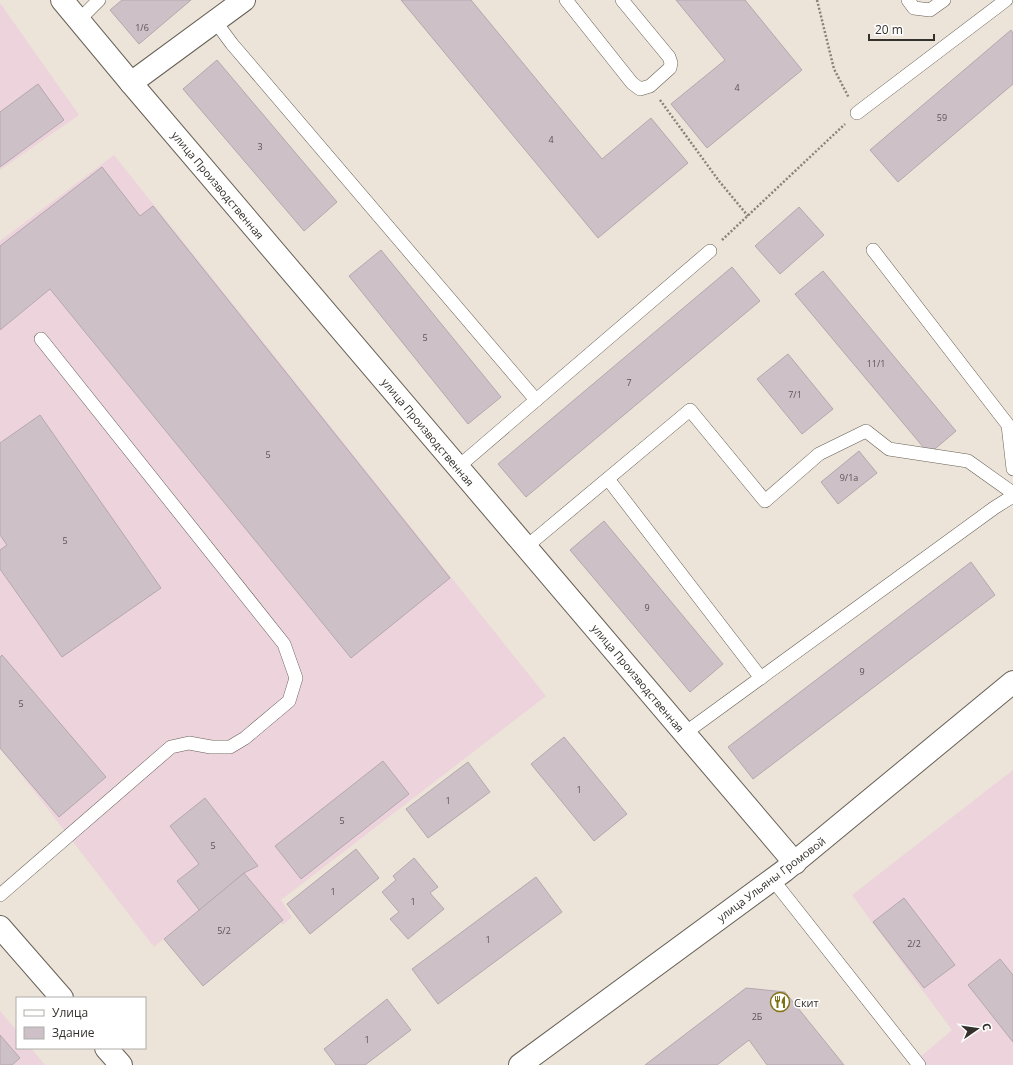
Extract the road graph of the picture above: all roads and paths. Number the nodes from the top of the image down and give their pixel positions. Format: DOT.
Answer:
graph roads {
  1 [pos="62,0"];
  2 [pos="99,0"];
  3 [pos="244,0"];
  4 [pos="566,0"];
  5 [pos="622,0"];
  6 [pos="817,0"];
  7 [pos="908,0"];
  8 [pos="944,0"];
  9 [pos="1006,0"];
  10 [pos="78,20"];
  11 [pos="215,21"];
  12 [pos="131,83"];
  13 [pos="650,86"];
  14 [pos="857,113"];
  15 [pos="748,216"];
  16 [pos="873,250"];
  17 [pos="710,251"];
  18 [pos="41,338"];
  19 [pos="536,400"];
  20 [pos="458,467"];
  21 [pos="1013,469"];
  22 [pos="608,479"];
  23 [pos="1013,493"];
  24 [pos="1013,496"];
  25 [pos="526,547"];
  26 [pos="760,678"];
  27 [pos="1013,682"];
  28 [pos="685,733"];
  29 [pos="795,863"];
  30 [pos="773,880"];
  31 [pos="0,895"];
  32 [pos="0,927"];
  33 [pos="61,997"];
  34 [pos="107,1049"];
  35 [pos="121,1065"];
  36 [pos="520,1065"];
  37 [pos="920,1065"];
  1 -- 10 [label="street, улица Производственная"];
  2 -- 10 [label="lane"];
  3 -- 11 [label="street"];
  4 -- 13 [label="lane"];
  5 -- 13 [label="lane"];
  6 -- 14 [label="path"];
  7 -- 8 [label="lane"];
  9 -- 14 [label="lane"];
  10 -- 12 [label="street, улица Производственная"];
  11 -- 12 [label="street"];
  11 -- 19 [label="lane"];
  12 -- 20 [label="street, улица Производственная"];
  13 -- 15 [label="path"];
  14 -- 15 [label="path"];
  15 -- 17 [label="path"];
  16 -- 21 [label="lane"];
  17 -- 19 [label="lane"];
  18 -- 31 [label="lane"];
  19 -- 20 [label="lane"];
  20 -- 25 [label="street, улица Производственная"];
  22 -- 23 [label="lane"];
  22 -- 25 [label="lane"];
  22 -- 26 [label="lane"];
  24 -- 26 [label="lane"];
  25 -- 28 [label="street, улица Производственная"];
  26 -- 28 [label="lane"];
  27 -- 29 [label="street, улица Ульяны Громовой"];
  28 -- 29 [label="street, улица Производственная"];
  29 -- 30 [label="street, улица Ульяны Громовой"];
  30 -- 36 [label="street, улица Ульяны Громовой"];
  30 -- 37 [label="lane"];
  32 -- 33 [label="street"];
  34 -- 35 [label="street"];
}
